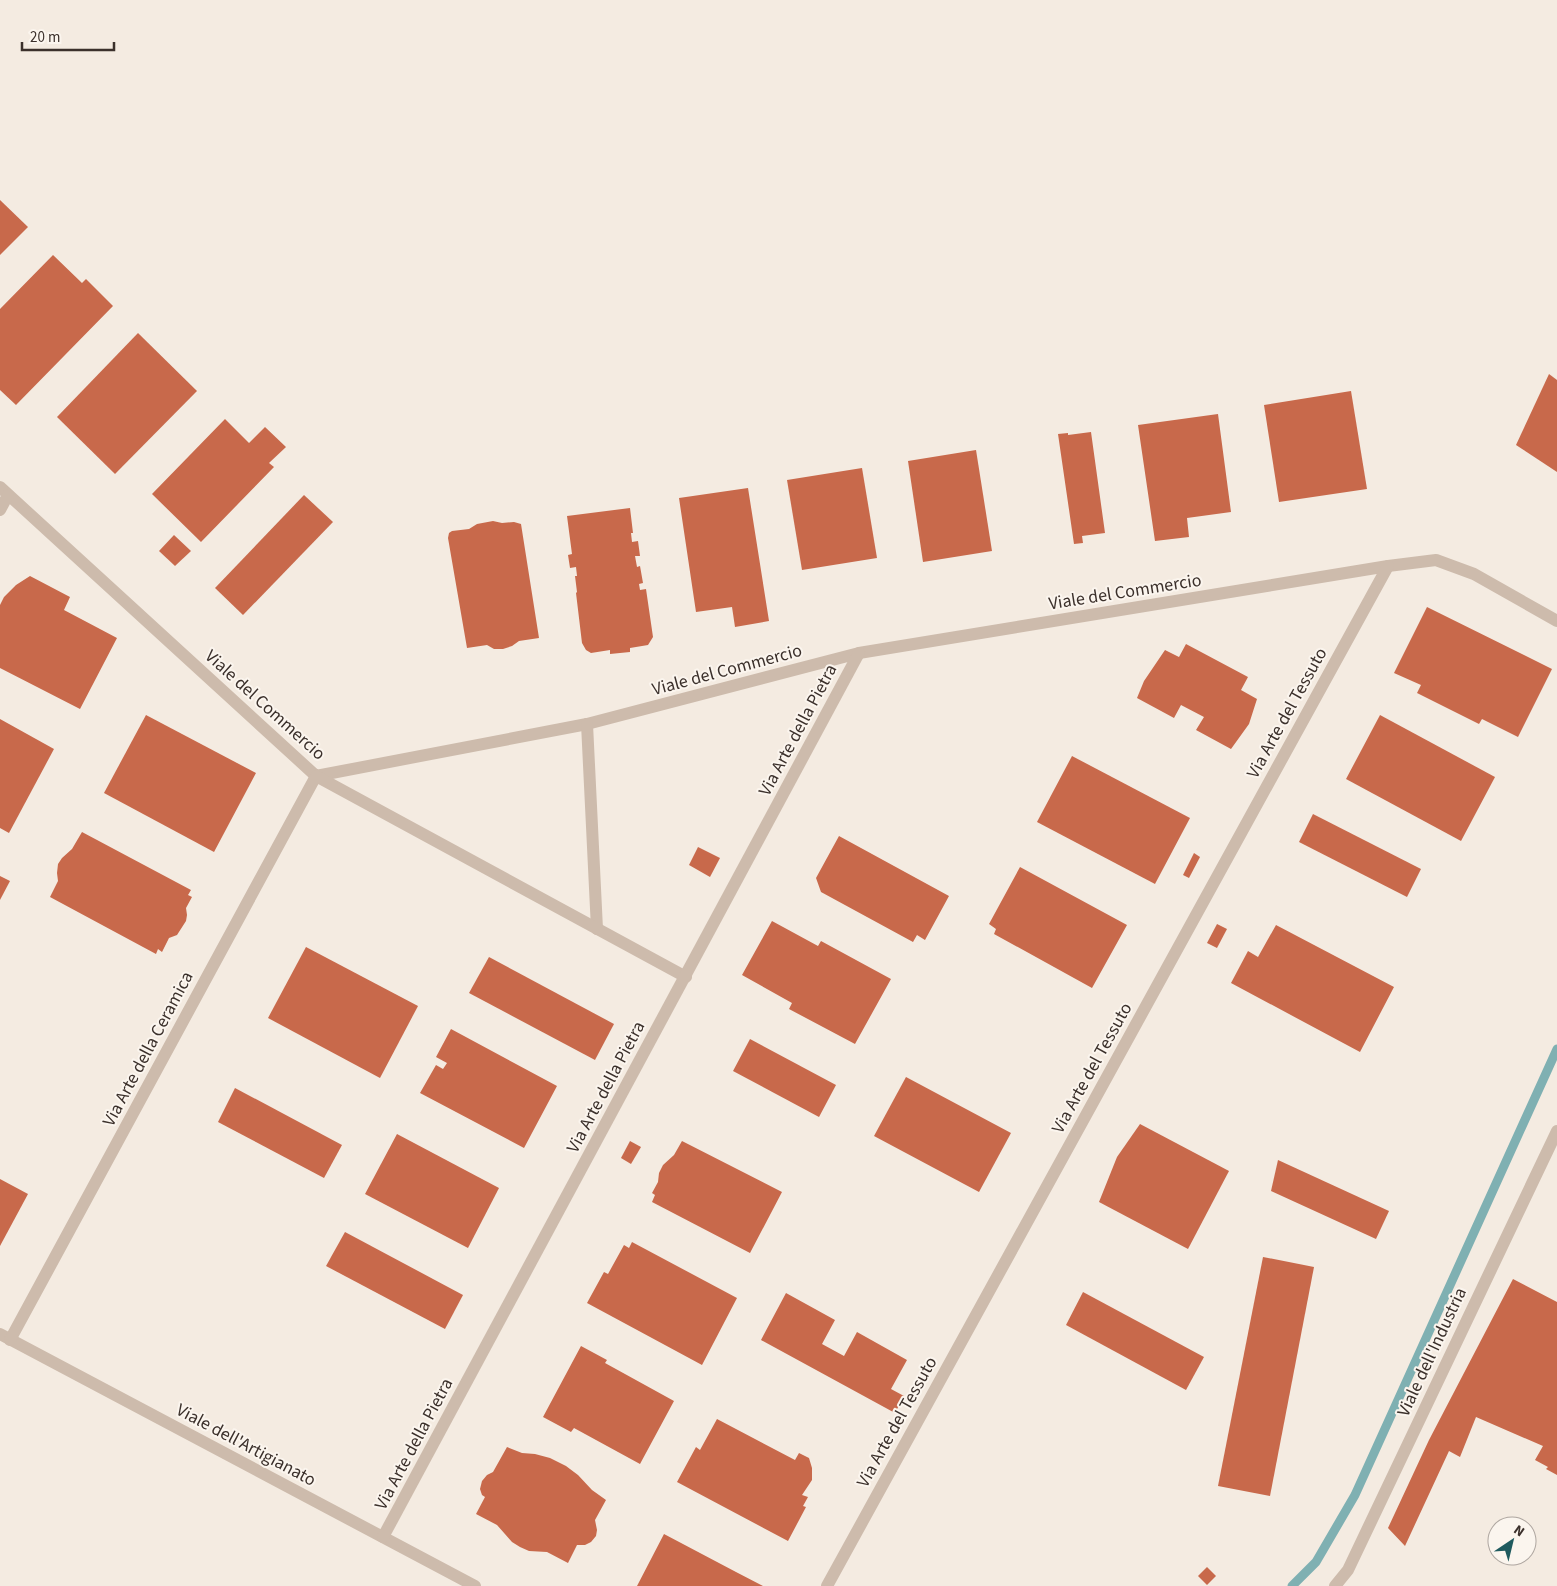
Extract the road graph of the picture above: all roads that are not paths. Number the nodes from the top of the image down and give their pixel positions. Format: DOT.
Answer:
graph roads {
  1 [pos="4,491"];
  2 [pos="0,510"];
  3 [pos="1388,566"];
  4 [pos="1557,621"];
  5 [pos="859,653"];
  6 [pos="587,724"];
  7 [pos="316,776"];
  8 [pos="597,929"];
  9 [pos="686,977"];
  10 [pos="1557,1131"];
  11 [pos="5,1337"];
  12 [pos="383,1537"];
  13 [pos="475,1586"];
  14 [pos="827,1586"];
  15 [pos="1335,1586"];
  1 -- 2 [label="street"];
  1 -- 7 [label="street, Viale del Commercio"];
  3 -- 4 [label="street, Viale del Commercio"];
  3 -- 5 [label="street, Viale del Commercio"];
  3 -- 14 [label="street, Via Arte del Tessuto"];
  5 -- 6 [label="street, Viale del Commercio"];
  5 -- 9 [label="street, Via Arte della Pietra"];
  6 -- 7 [label="street, Viale del Commercio"];
  6 -- 8 [label="street"];
  7 -- 8 [label="street"];
  7 -- 11 [label="street, Via Arte della Ceramica"];
  8 -- 9 [label="street"];
  9 -- 12 [label="street, Via Arte della Pietra"];
  10 -- 15 [label="street, Viale dell'Industria"];
  11 -- 12 [label="street, Viale dell'Artigianato"];
  12 -- 13 [label="street, Viale dell'Artigianato"];
}
